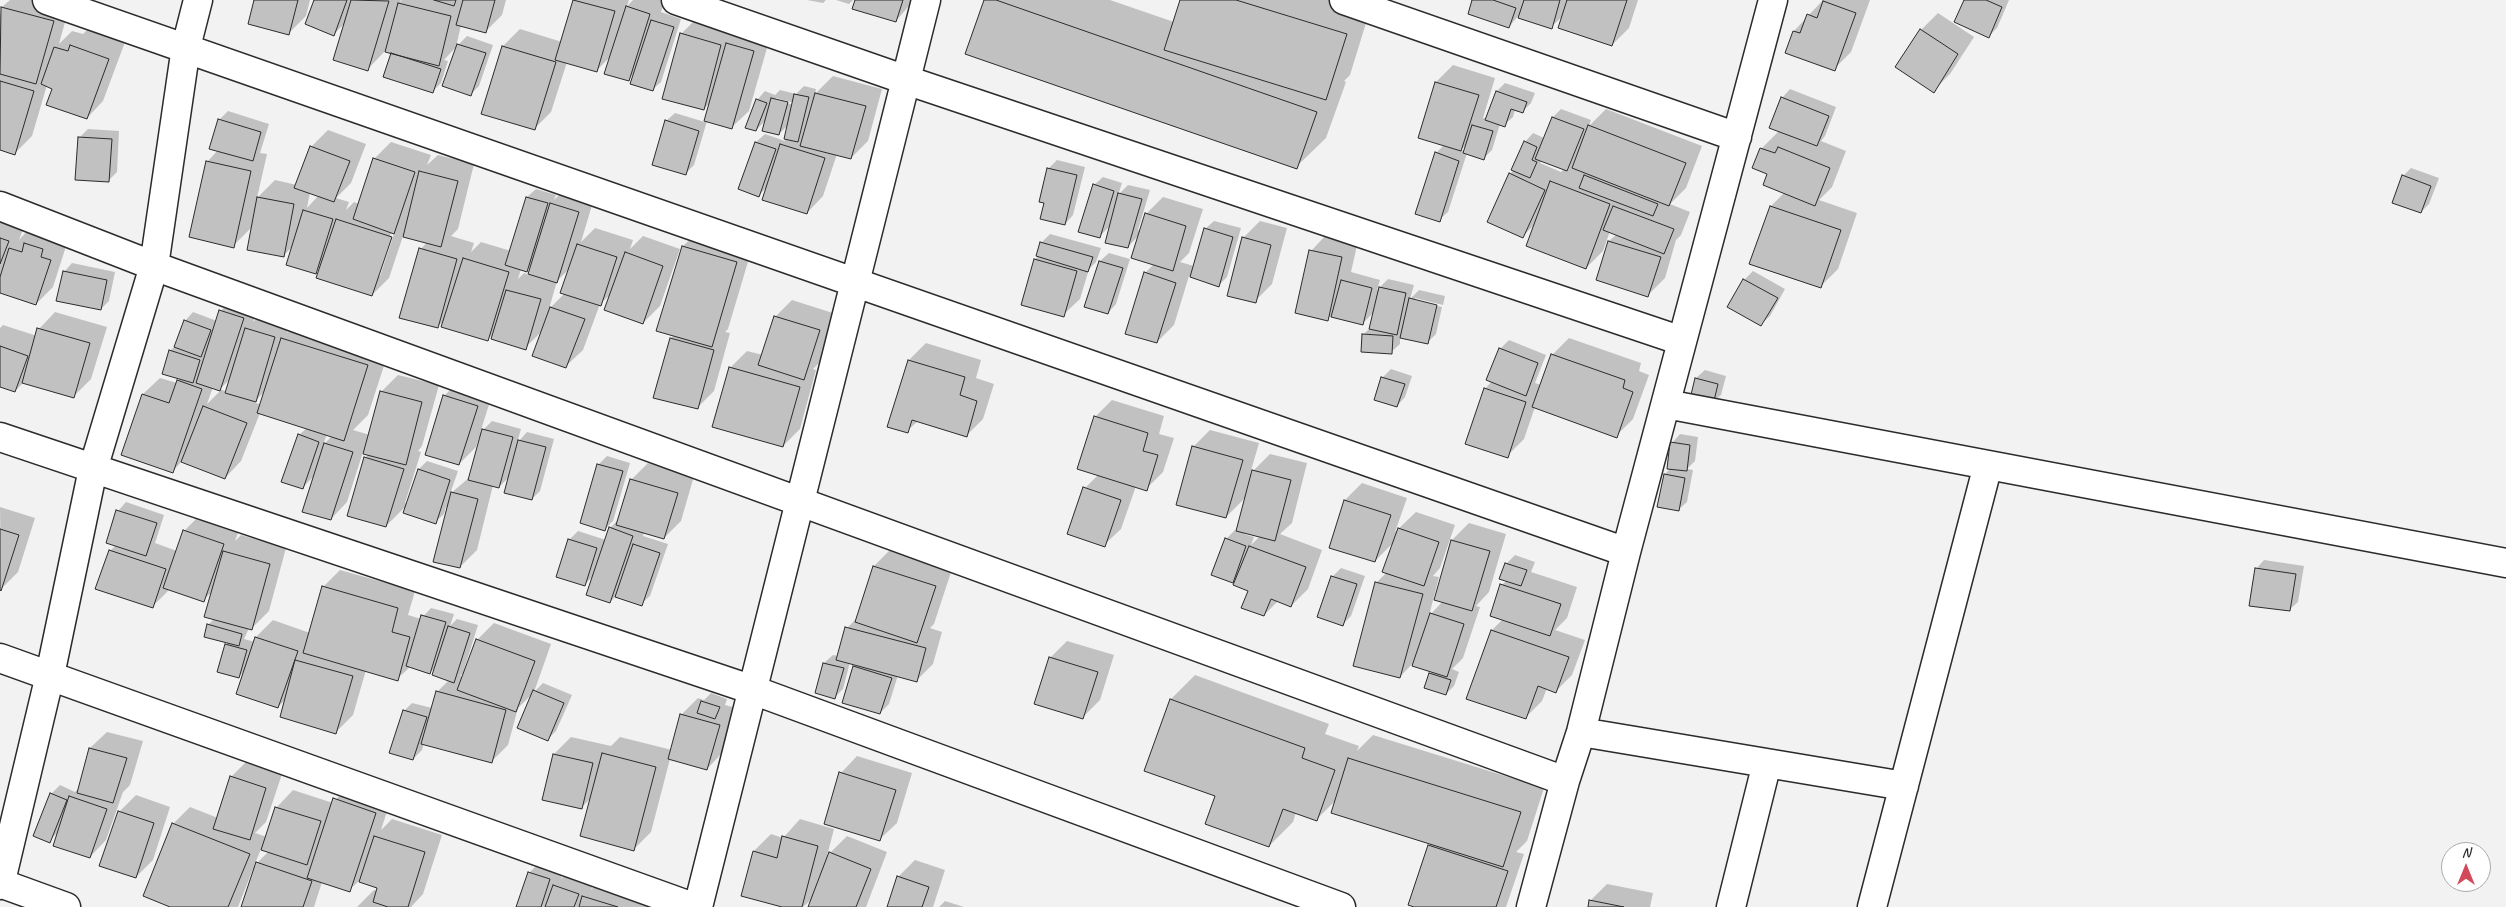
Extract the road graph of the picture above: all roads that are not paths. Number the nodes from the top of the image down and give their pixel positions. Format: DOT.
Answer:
graph roads {
  1 [pos="48,0"];
  2 [pos="198,0"];
  3 [pos="676,0"];
  4 [pos="926,0"];
  5 [pos="1344,0"];
  6 [pos="1773,0"];
  7 [pos="186,48"];
  8 [pos="906,80"];
  9 [pos="1737,137"];
  10 [pos="0,206"];
  11 [pos="154,266"];
  12 [pos="856,282"];
  13 [pos="1682,341"];
  14 [pos="1666,404"];
  15 [pos="0,437"];
  16 [pos="1988,465"];
  17 [pos="93,469"];
  18 [pos="800,503"];
  19 [pos="1626,552"];
  20 [pos="2506,563"];
  21 [pos="0,658"];
  22 [pos="50,676"];
  23 [pos="753,690"];
  24 [pos="1581,732"];
  25 [pos="1767,763"];
  26 [pos="1565,781"];
  27 [pos="1904,786"];
  28 [pos="0,883"];
  29 [pos="66,907"];
  30 [pos="693,907"];
  31 [pos="698,907"];
  32 [pos="1341,907"];
  33 [pos="1531,907"];
  34 [pos="1731,907"];
  35 [pos="1872,907"];
  1 -- 7 [label="street"];
  2 -- 7 [label="street"];
  3 -- 8 [label="street"];
  4 -- 8 [label="street"];
  5 -- 9 [label="street"];
  6 -- 9 [label="street"];
  7 -- 11 [label="street"];
  7 -- 12 [label="street"];
  8 -- 12 [label="street"];
  8 -- 13 [label="street"];
  9 -- 13 [label="street"];
  10 -- 11 [label="street"];
  11 -- 17 [label="street"];
  11 -- 18 [label="street"];
  12 -- 18 [label="street"];
  12 -- 19 [label="street"];
  13 -- 14 [label="street"];
  14 -- 16 [label="street"];
  14 -- 19 [label="street"];
  15 -- 17 [label="street"];
  16 -- 20 [label="street"];
  16 -- 27 [label="street"];
  17 -- 22 [label="street"];
  17 -- 23 [label="street"];
  18 -- 23 [label="street"];
  18 -- 26 [label="street"];
  19 -- 24 [label="street"];
  21 -- 22 [label="street"];
  22 -- 28 [label="street"];
  22 -- 30 [label="street"];
  23 -- 31 [label="street"];
  23 -- 32 [label="street"];
  24 -- 25 [label="street"];
  24 -- 26 [label="street"];
  25 -- 27 [label="street"];
  25 -- 34 [label="street"];
  26 -- 33 [label="street"];
  27 -- 35 [label="street"];
  28 -- 29 [label="street"];
}
